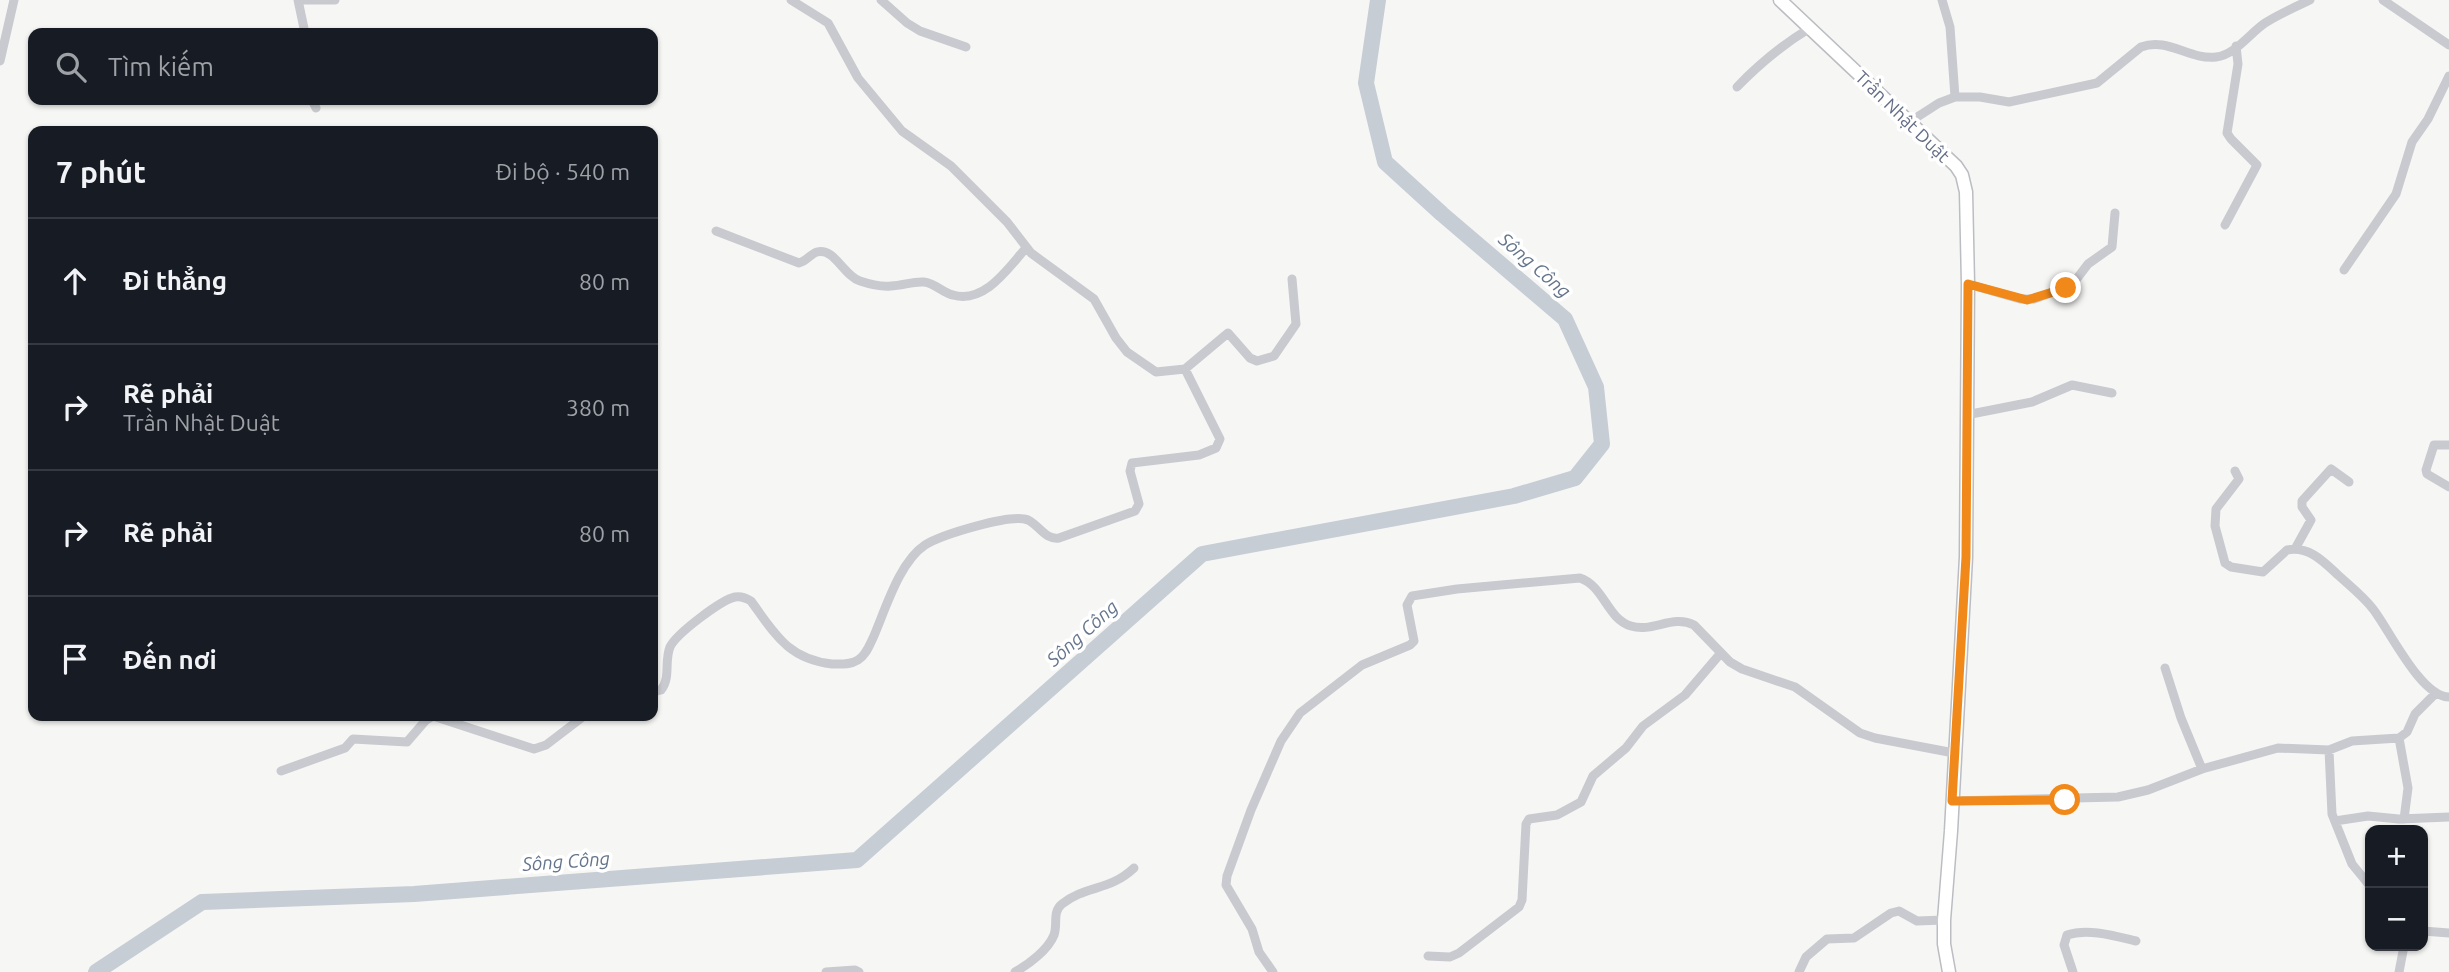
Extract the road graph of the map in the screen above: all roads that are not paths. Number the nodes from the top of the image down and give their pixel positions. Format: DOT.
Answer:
graph roads {
  1 [pos="14,0"];
  2 [pos="299,0"];
  3 [pos="335,0"];
  4 [pos="791,0"];
  5 [pos="881,0"];
  6 [pos="1780,0"];
  7 [pos="1942,0"];
  8 [pos="2309,0"];
  9 [pos="2383,0"];
  10 [pos="304,28"];
  11 [pos="1810,28"];
  12 [pos="2449,45"];
  13 [pos="2236,46"];
  14 [pos="966,47"];
  15 [pos="0,61"];
  16 [pos="2449,76"];
  17 [pos="1737,87"];
  18 [pos="1955,97"];
  19 [pos="1911,121"];
  20 [pos="2115,213"];
  21 [pos="2225,225"];
  22 [pos="716,231"];
  23 [pos="1026,248"];
  24 [pos="2344,271"];
  25 [pos="1292,279"];
  26 [pos="1968,284"];
  27 [pos="1185,369"];
  28 [pos="2112,393"];
  29 [pos="1966,415"];
  30 [pos="2449,445"];
  31 [pos="2235,471"];
  32 [pos="2349,482"];
  33 [pos="2449,487"];
  34 [pos="2295,549"];
  35 [pos="1720,654"];
  36 [pos="2165,668"];
  37 [pos="658,691"];
  38 [pos="2435,694"];
  39 [pos="2449,697"];
  40 [pos="425,721"];
  41 [pos="448,721"];
  42 [pos="577,721"];
  43 [pos="2399,738"];
  44 [pos="2329,750"];
  45 [pos="1954,753"];
  46 [pos="2202,769"];
  47 [pos="281,771"];
  48 [pos="1952,801"];
  49 [pos="2448,817"];
  50 [pos="2404,819"];
  51 [pos="2335,821"];
  52 [pos="1134,868"];
  53 [pos="2365,880"];
  54 [pos="1944,920"];
  55 [pos="2428,931"];
  56 [pos="2449,933"];
  57 [pos="2136,941"];
  58 [pos="2403,951"];
  59 [pos="1428,956"];
  60 [pos="826,972"];
  61 [pos="859,972"];
  62 [pos="1016,972"];
  63 [pos="1273,972"];
  64 [pos="1799,972"];
  65 [pos="1949,972"];
  66 [pos="2073,972"];
  67 [pos="2399,972"];
  1 -- 15 [label="street"];
  2 -- 3 [label="street"];
  2 -- 10 [label="street"];
  4 -- 23 [label="street"];
  5 -- 14 [label="street"];
  6 -- 11 [label="main road, Trần Nhật Duật"];
  7 -- 18 [label="street"];
  8 -- 13 [label="street"];
  9 -- 12 [label="street"];
  11 -- 17 [label="street"];
  11 -- 19 [label="main road, Trần Nhật Duật"];
  13 -- 18 [label="street"];
  13 -- 21 [label="street"];
  16 -- 24 [label="street"];
  18 -- 19 [label="street"];
  19 -- 26 [label="main road, Trần Nhật Duật"];
  20 -- 26 [label="street"];
  22 -- 23 [label="street"];
  23 -- 27 [label="street"];
  25 -- 27 [label="street"];
  26 -- 29 [label="main road, Trần Nhật Duật"];
  27 -- 37 [label="street"];
  28 -- 29 [label="street"];
  29 -- 45 [label="main road, Trần Nhật Duật"];
  30 -- 33 [label="street"];
  31 -- 34 [label="street"];
  32 -- 34 [label="street"];
  34 -- 38 [label="street"];
  35 -- 45 [label="street"];
  35 -- 59 [label="street"];
  35 -- 63 [label="street"];
  36 -- 46 [label="street"];
  38 -- 39 [label="street"];
  38 -- 43 [label="street"];
  40 -- 47 [label="street"];
  41 -- 42 [label="street"];
  43 -- 44 [label="street"];
  43 -- 50 [label="street"];
  44 -- 46 [label="street"];
  44 -- 51 [label="street"];
  45 -- 48 [label="main road, Trần Nhật Duật"];
  46 -- 48 [label="street"];
  48 -- 54 [label="main road, Trần Nhật Duật"];
  49 -- 50 [label="street"];
  50 -- 51 [label="street"];
  51 -- 53 [label="street"];
  52 -- 62 [label="street"];
  54 -- 64 [label="street"];
  54 -- 65 [label="main road, Trần Nhật Duật"];
  55 -- 56 [label="street"];
  57 -- 66 [label="street"];
  58 -- 67 [label="street"];
  60 -- 61 [label="street"];
}
